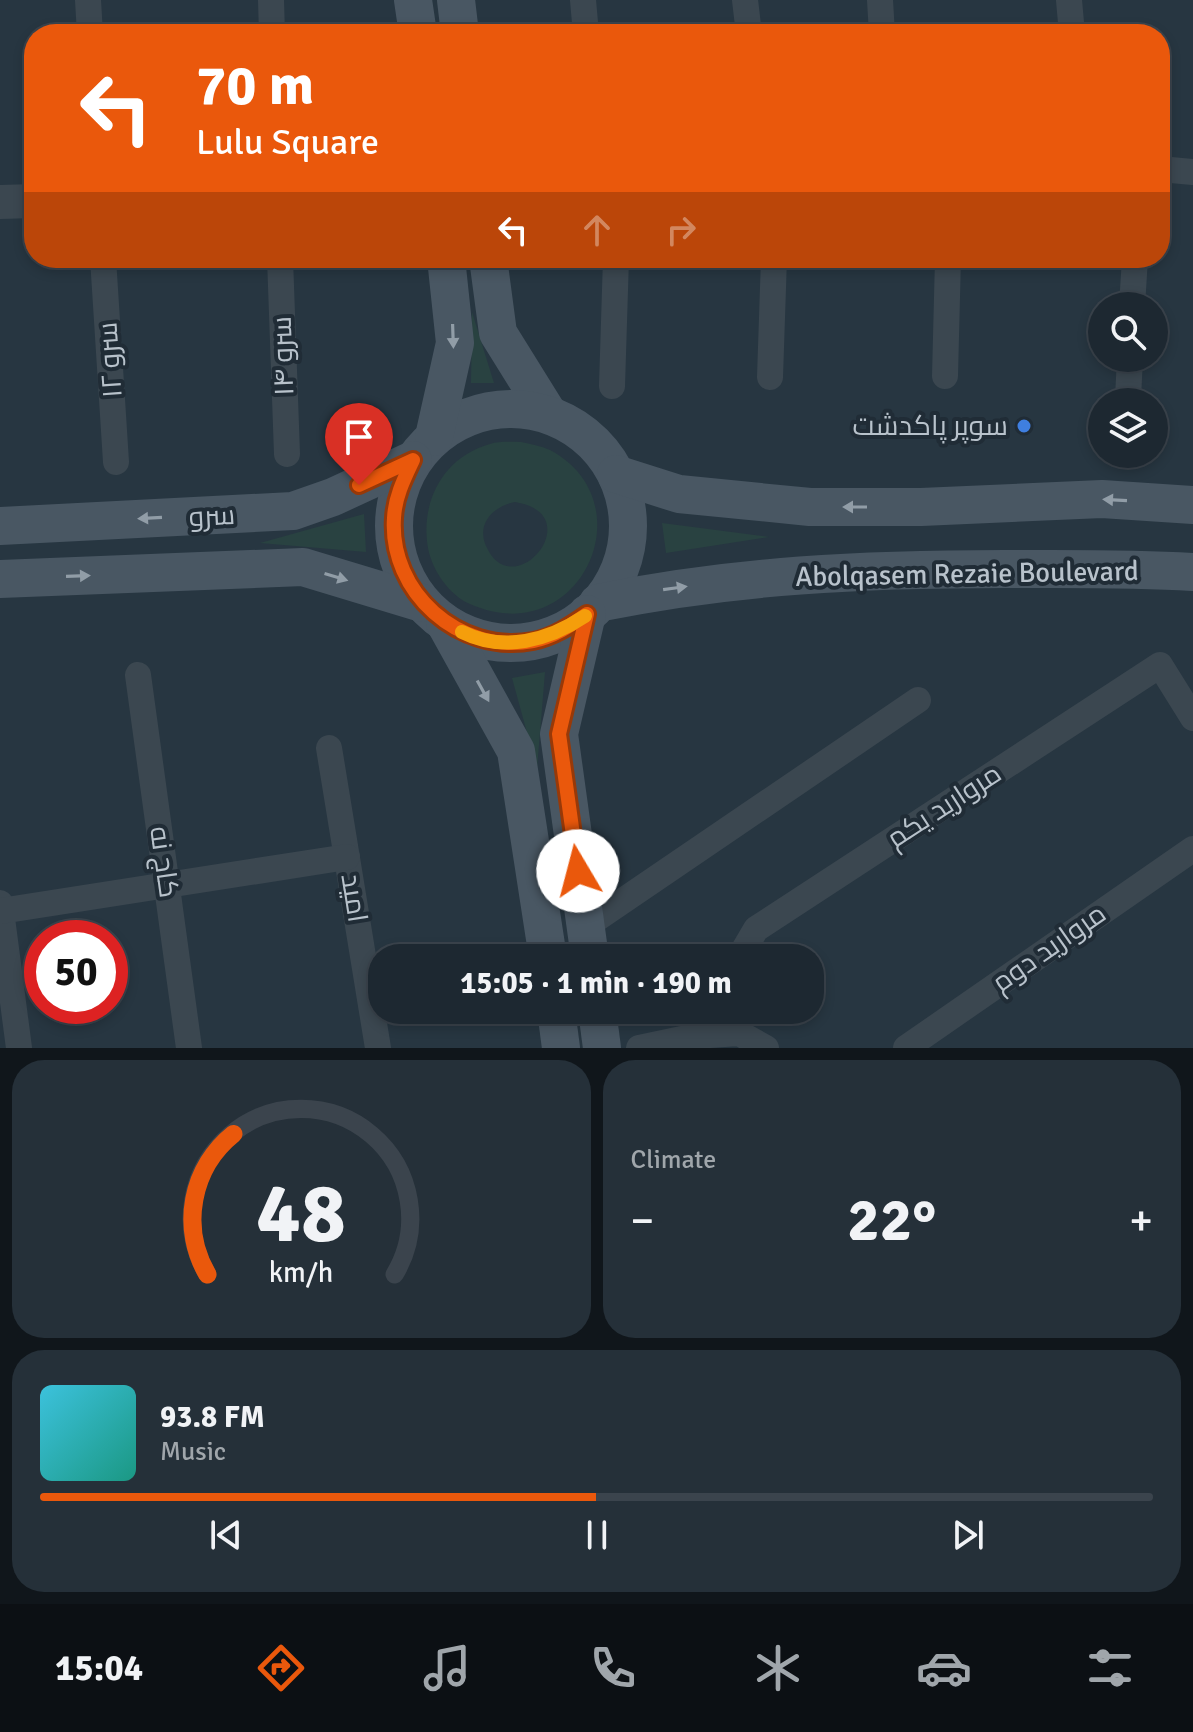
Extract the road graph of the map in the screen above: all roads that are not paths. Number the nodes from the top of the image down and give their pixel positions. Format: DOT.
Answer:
graph roads {
  1 [pos="88,0"];
  2 [pos="271,0"];
  3 [pos="413,0"];
  4 [pos="456,0"];
  5 [pos="583,0"];
  6 [pos="745,0"];
  7 [pos="880,0"];
  8 [pos="1069,0"];
  9 [pos="89,24"];
  10 [pos="272,24"];
  11 [pos="417,24"];
  12 [pos="459,24"];
  13 [pos="585,24"];
  14 [pos="748,24"];
  15 [pos="881,24"];
  16 [pos="1071,24"];
  17 [pos="1170,170"];
  18 [pos="1193,172"];
  19 [pos="24,201"];
  20 [pos="0,202"];
  21 [pos="104,268"];
  22 [pos="280,268"];
  23 [pos="447,268"];
  24 [pos="489,268"];
  25 [pos="616,268"];
  26 [pos="774,268"];
  27 [pos="948,268"];
  28 [pos="1134,268"];
  29 [pos="1133,292"];
  30 [pos="945,376"];
  31 [pos="770,377"];
  32 [pos="612,386"];
  33 [pos="549,415"];
  34 [pos="423,449"];
  35 [pos="287,454"];
  36 [pos="116,462"];
  37 [pos="616,474"];
  38 [pos="1193,505"];
  39 [pos="0,526"];
  40 [pos="1193,572"];
  41 [pos="0,579"];
  42 [pos="593,609"];
  43 [pos="434,613"];
  44 [pos="138,675"];
  45 [pos="918,700"];
  46 [pos="1193,718"];
  47 [pos="329,748"];
  48 [pos="1193,849"];
  49 [pos="347,857"];
  50 [pos="167,883"];
  51 [pos="0,903"];
  52 [pos="1,911"];
  53 [pos="588,942"];
  54 [pos="546,944"];
  55 [pos="747,944"];
  56 [pos="558,1024"];
  57 [pos="599,1024"];
  58 [pos="702,1024"];
  59 [pos="696,1036"];
  60 [pos="19,1048"];
  61 [pos="189,1048"];
  62 [pos="378,1048"];
  63 [pos="561,1048"];
  64 [pos="602,1048"];
  65 [pos="639,1048"];
  66 [pos="766,1048"];
  67 [pos="906,1048"];
  1 -- 9 [label="street"];
  2 -- 10 [label="street"];
  3 -- 11 [label="main road"];
  4 -- 12 [label="main road"];
  5 -- 13 [label="street"];
  6 -- 14 [label="street"];
  7 -- 15 [label="street"];
  8 -- 16 [label="street"];
  17 -- 18 [label="street"];
  19 -- 20 [label="street"];
  21 -- 36 [label="street, سرو ۱۲"];
  22 -- 35 [label="street, سرو ۱۴"];
  23 -- 34 [label="main road, one-way"];
  24 -- 33 [label="main road"];
  25 -- 32 [label="street"];
  26 -- 31 [label="street"];
  27 -- 30 [label="street"];
  28 -- 29 [label="street"];
  33 -- 34 [label="main road"];
  33 -- 37 [label="main road"];
  34 -- 39 [label="main road, سرو, one-way"];
  34 -- 43 [label="main road"];
  38 -- 37 [label="main road, one-way"];
  37 -- 42 [label="main road"];
  42 -- 40 [label="main road, Abolqasem Rezaie Boulevard, one-way"];
  41 -- 43 [label="main road, one-way"];
  42 -- 43 [label="main road"];
  42 -- 53 [label="main road"];
  43 -- 54 [label="main road, one-way"];
  44 -- 50 [label="street, کاج نه"];
  45 -- 53 [label="street"];
  46 -- 55 [label="street, مروارید یکم"];
  47 -- 49 [label="street, امید"];
  48 -- 67 [label="street, مروارید دوم"];
  49 -- 50 [label="street"];
  49 -- 62 [label="street, امید"];
  50 -- 52 [label="street"];
  50 -- 61 [label="street, کاج نه"];
  51 -- 52 [label="street"];
  52 -- 60 [label="street"];
  56 -- 63 [label="main road"];
  57 -- 64 [label="main road"];
  58 -- 59 [label="street"];
  59 -- 65 [label="street"];
  59 -- 66 [label="street"];
}
